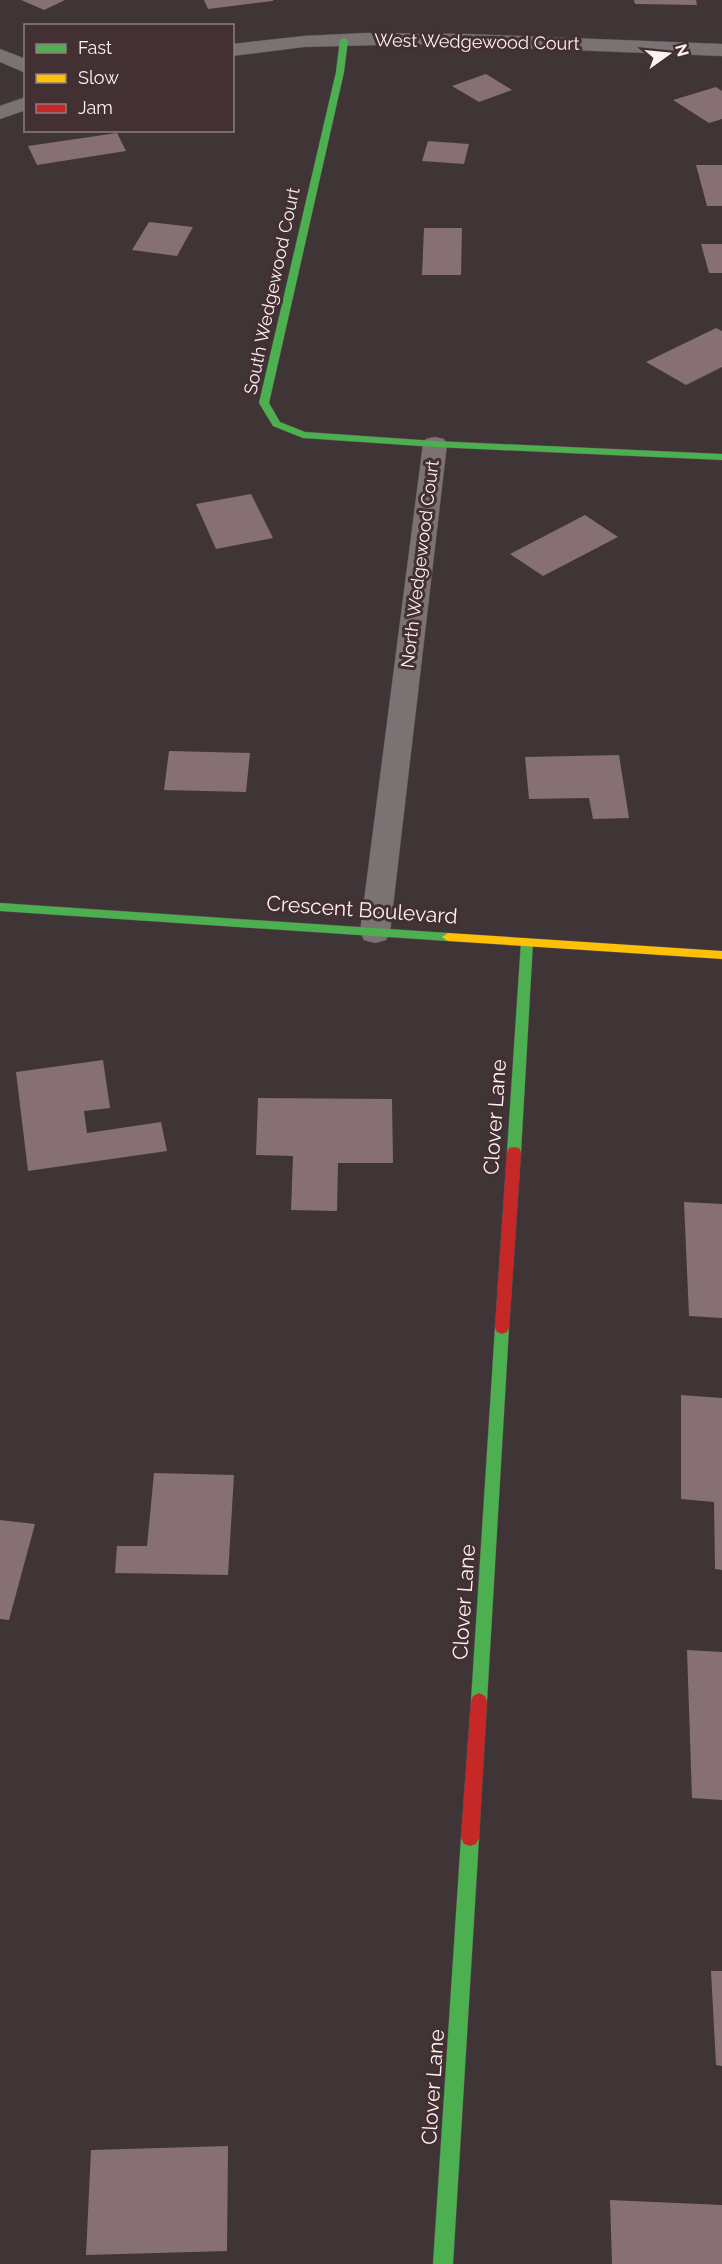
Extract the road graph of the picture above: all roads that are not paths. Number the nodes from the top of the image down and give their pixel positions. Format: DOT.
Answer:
graph roads {
  1 [pos="344,40"];
  2 [pos="234,50"];
  3 [pos="722,50"];
  4 [pos="0,55"];
  5 [pos="24,66"];
  6 [pos="24,104"];
  7 [pos="0,113"];
  8 [pos="435,444"];
  9 [pos="722,457"];
  10 [pos="0,907"];
  11 [pos="375,932"];
  12 [pos="527,942"];
  13 [pos="722,955"];
  14 [pos="443,2264"];
  1 -- 2 [label="street, West Wedgewood Court"];
  1 -- 3 [label="street, West Wedgewood Court"];
  1 -- 8 [label="street, South Wedgewood Court"];
  4 -- 5 [label="street"];
  6 -- 7 [label="street"];
  8 -- 9 [label="street, North Wedgewood Court"];
  8 -- 11 [label="street, North Wedgewood Court"];
  10 -- 11 [label="street, Crescent Boulevard"];
  11 -- 12 [label="street, Crescent Boulevard"];
  12 -- 13 [label="street, Crescent Boulevard"];
  12 -- 14 [label="street, Clover Lane"];
}
